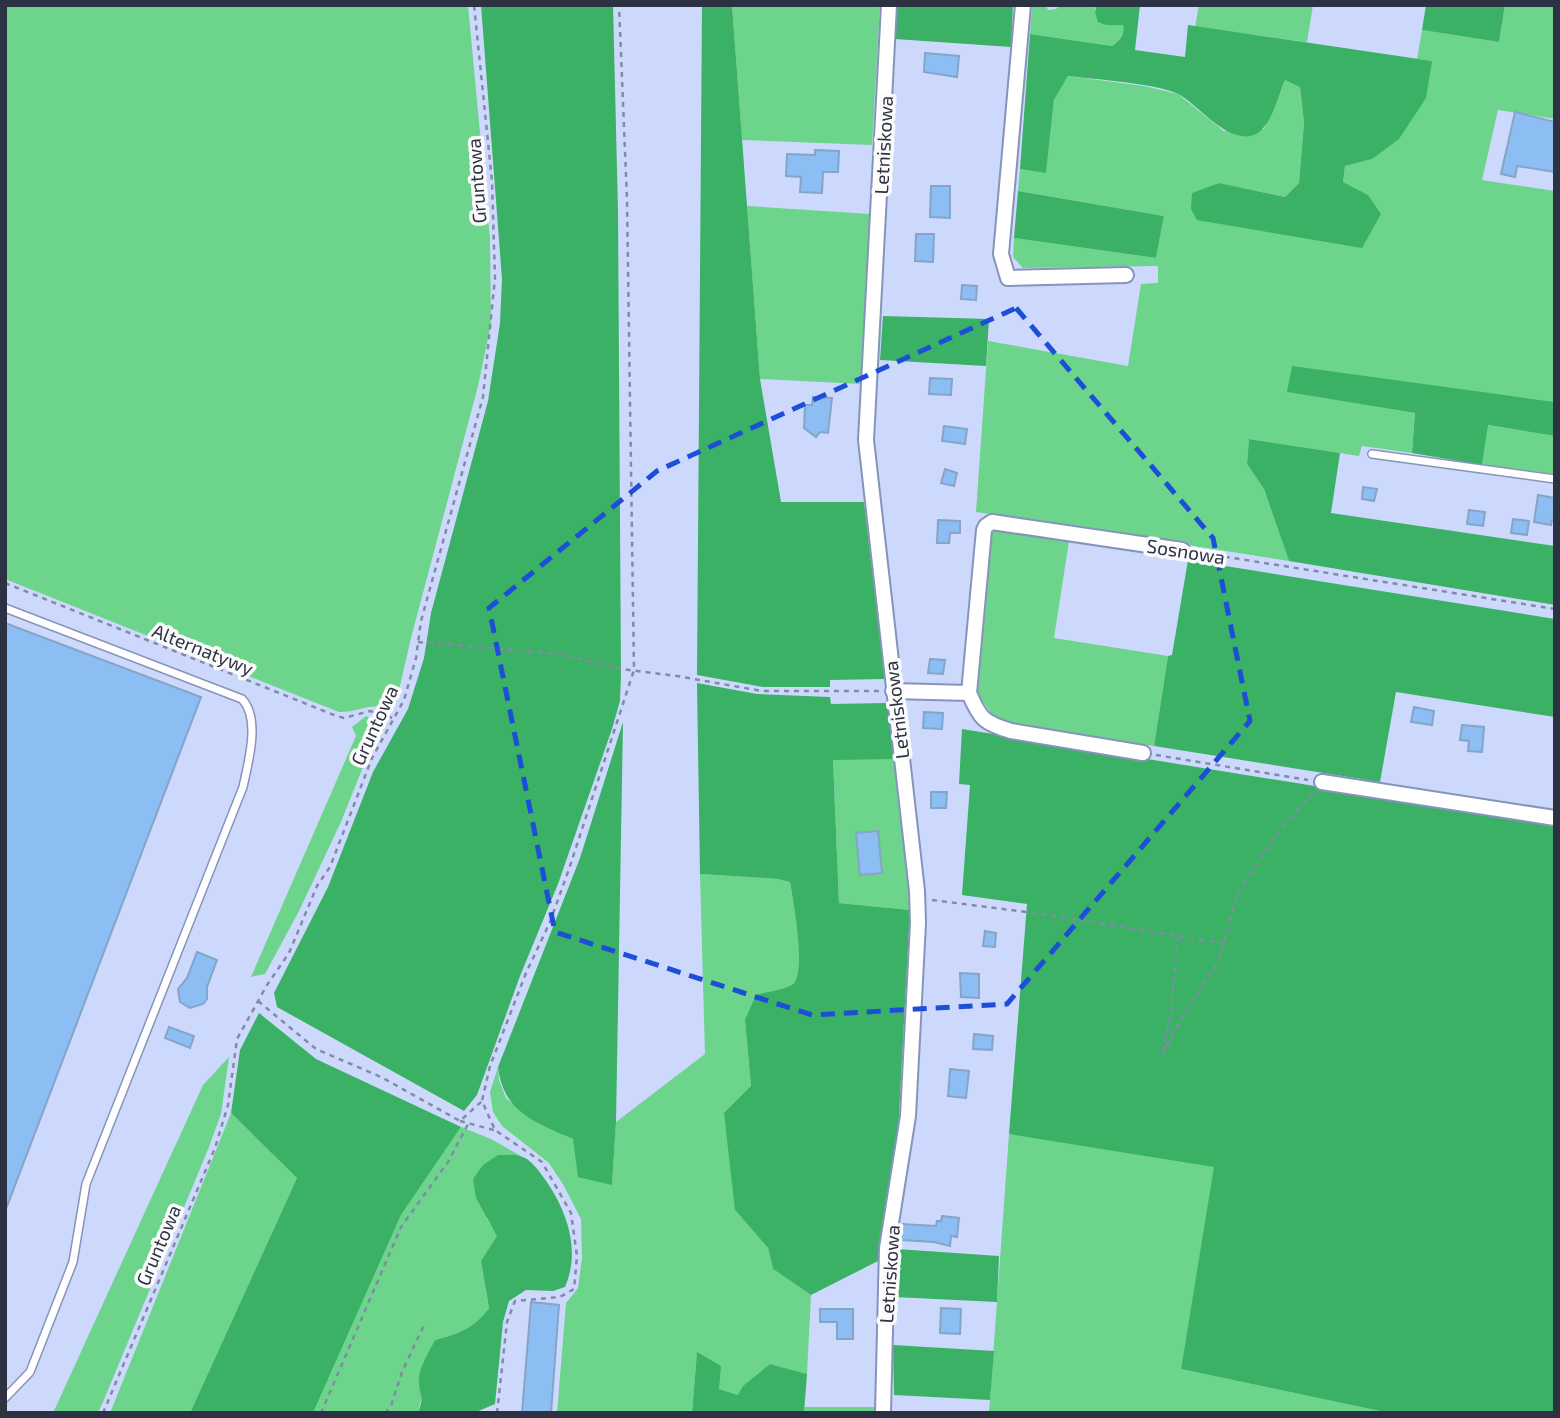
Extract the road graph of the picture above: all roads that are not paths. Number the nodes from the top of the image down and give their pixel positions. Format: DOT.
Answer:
graph roads {
  1 [pos="889,5"];
  2 [pos="1023,5"];
  3 [pos="1126,275"];
  4 [pos="1372,454"];
  5 [pos="1555,479"];
  6 [pos="1182,550"];
  7 [pos="5,608"];
  8 [pos="894,691"];
  9 [pos="969,694"];
  10 [pos="1143,753"];
  11 [pos="1322,782"];
  12 [pos="1555,818"];
  13 [pos="5,1398"];
  14 [pos="883,1413"];
  1 -- 8 [label="street, Letniskowa"];
  2 -- 3 [label="street"];
  4 -- 5 [label="lane"];
  6 -- 9 [label="street, Sosnowa"];
  7 -- 13 [label="lane"];
  8 -- 9 [label="street"];
  8 -- 14 [label="street, Letniskowa"];
  9 -- 10 [label="street"];
  11 -- 12 [label="street"];
}
